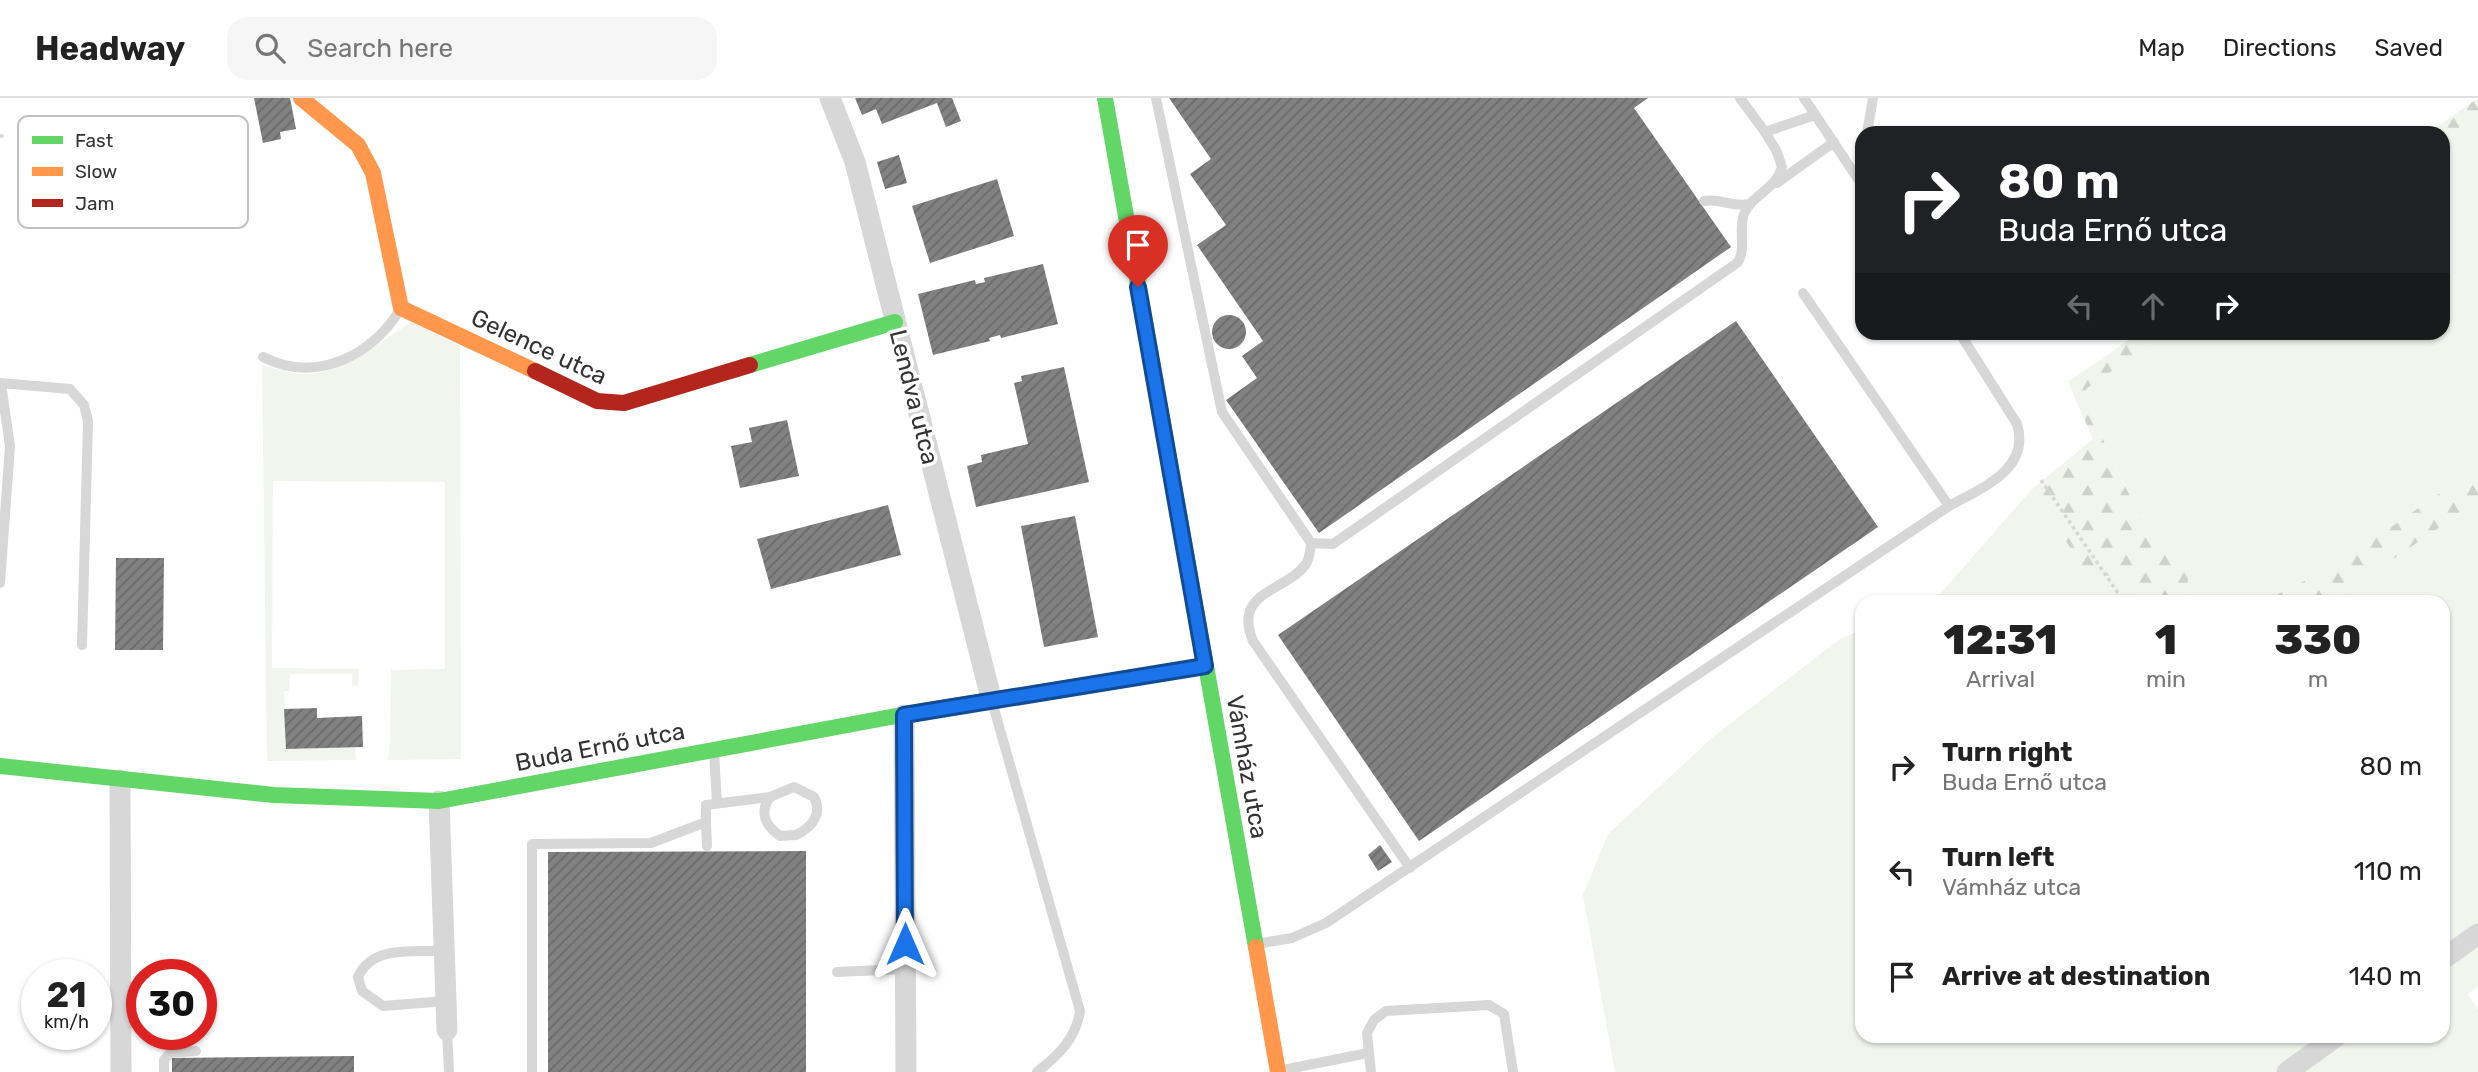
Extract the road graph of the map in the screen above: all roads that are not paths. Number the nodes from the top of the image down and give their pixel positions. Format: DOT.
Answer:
graph roads {
  1 [pos="301,98"];
  2 [pos="830,98"];
  3 [pos="1105,98"];
  4 [pos="1156,98"];
  5 [pos="1740,98"];
  6 [pos="1804,98"];
  7 [pos="1873,98"];
  8 [pos="1815,115"];
  9 [pos="1868,126"];
  10 [pos="1765,132"];
  11 [pos="1834,142"];
  12 [pos="1855,174"];
  13 [pos="1773,186"];
  14 [pos="1704,201"];
  15 [pos="1750,204"];
  16 [pos="1803,293"];
  17 [pos="401,308"];
  18 [pos="895,322"];
  19 [pos="1964,340"];
  20 [pos="263,357"];
  21 [pos="1,384"];
  22 [pos="1949,506"];
  23 [pos="1311,543"];
  24 [pos="0,583"];
  25 [pos="82,645"];
  26 [pos="1205,666"];
  27 [pos="991,698"];
  28 [pos="904,715"];
  29 [pos="713,748"];
  30 [pos="0,766"];
  31 [pos="120,780"];
  32 [pos="770,797"];
  33 [pos="439,801"];
  34 [pos="717,803"];
  35 [pos="706,821"];
  36 [pos="707,846"];
  37 [pos="1410,868"];
  38 [pos="2478,934"];
  39 [pos="1256,944"];
  40 [pos="444,951"];
  41 [pos="2450,955"];
  42 [pos="905,969"];
  43 [pos="837,972"];
  44 [pos="446,1001"];
  45 [pos="447,1030"];
  46 [pos="2327,1043"];
  47 [pos="196,1051"];
  48 [pos="1368,1053"];
  49 [pos="121,1072"];
  50 [pos="164,1072"];
  51 [pos="449,1072"];
  52 [pos="532,1072"];
  53 [pos="906,1072"];
  54 [pos="1037,1072"];
  55 [pos="1278,1072"];
  56 [pos="1371,1072"];
  57 [pos="1513,1072"];
  58 [pos="2287,1072"];
  1 -- 17 [label="street"];
  2 -- 18 [label="street, Lendva utca"];
  3 -- 26 [label="street, Vámház utca"];
  4 -- 23 [label="lane"];
  5 -- 10 [label="lane"];
  6 -- 8 [label="lane"];
  7 -- 9 [label="lane"];
  8 -- 10 [label="lane"];
  8 -- 11 [label="lane"];
  10 -- 13 [label="lane"];
  11 -- 12 [label="lane"];
  11 -- 13 [label="lane"];
  13 -- 15 [label="lane"];
  14 -- 15 [label="lane"];
  15 -- 23 [label="lane"];
  16 -- 22 [label="lane"];
  17 -- 18 [label="street, Gelence utca"];
  17 -- 20 [label="lane"];
  18 -- 27 [label="street, Lendva utca"];
  19 -- 22 [label="lane"];
  21 -- 24 [label="lane"];
  21 -- 25 [label="lane"];
  22 -- 37 [label="lane"];
  23 -- 37 [label="lane"];
  26 -- 27 [label="street, Buda Ernő utca"];
  26 -- 39 [label="street, Vámház utca"];
  27 -- 28 [label="street, Buda Ernő utca"];
  27 -- 54 [label="lane"];
  28 -- 29 [label="street, Buda Ernő utca"];
  28 -- 42 [label="street"];
  29 -- 33 [label="street, Buda Ernő utca"];
  29 -- 34 [label="lane"];
  30 -- 31 [label="street, Buda Ernő utca"];
  31 -- 33 [label="street, Buda Ernő utca"];
  31 -- 49 [label="street"];
  32 -- 32 [label="lane"];
  32 -- 34 [label="lane"];
  33 -- 40 [label="street"];
  34 -- 35 [label="lane"];
  35 -- 36 [label="lane"];
  35 -- 52 [label="lane"];
  37 -- 39 [label="lane"];
  38 -- 41 [label="street"];
  39 -- 55 [label="street, Vámház utca"];
  40 -- 44 [label="street"];
  40 -- 44 [label="lane"];
  42 -- 43 [label="lane"];
  42 -- 53 [label="street"];
  44 -- 45 [label="street"];
  45 -- 51 [label="lane"];
  46 -- 58 [label="street"];
  47 -- 50 [label="lane"];
  48 -- 55 [label="lane"];
  48 -- 56 [label="lane"];
  48 -- 57 [label="lane"];
}
